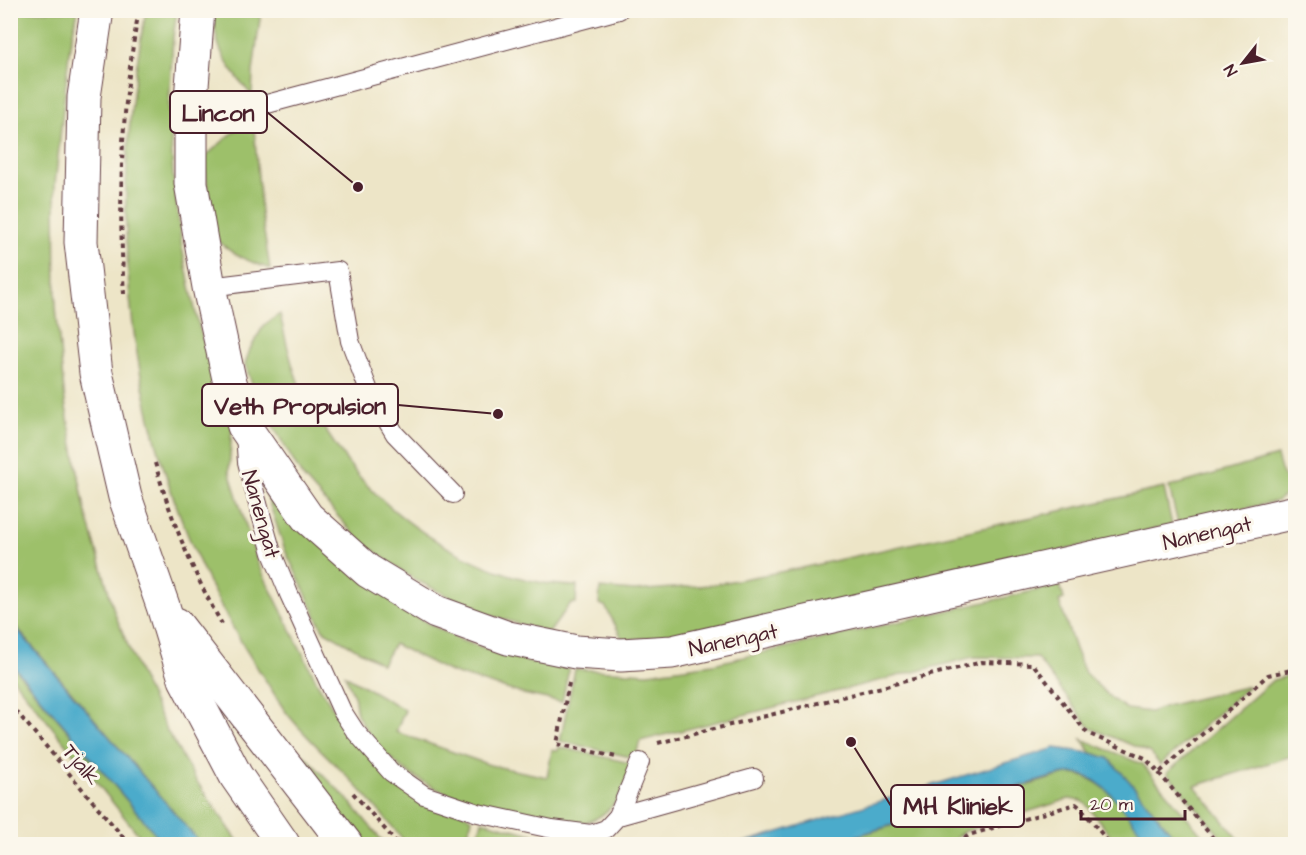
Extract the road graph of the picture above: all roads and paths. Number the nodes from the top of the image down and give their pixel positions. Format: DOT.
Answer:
graph roads {
  1 [pos="98,10"];
  2 [pos="139,10"];
  3 [pos="198,10"];
  4 [pos="620,10"];
  5 [pos="191,99"];
  6 [pos="209,287"];
  7 [pos="125,304"];
  8 [pos="244,426"];
  9 [pos="155,462"];
  10 [pos="453,494"];
  11 [pos="1296,512"];
  12 [pos="184,549"];
  13 [pos="163,606"];
  14 [pos="1296,669"];
  15 [pos="569,686"];
  16 [pos="10,704"];
  17 [pos="640,762"];
  18 [pos="1159,773"];
  19 [pos="754,778"];
  20 [pos="618,816"];
  21 [pos="129,844"];
  22 [pos="283,844"];
  23 [pos="346,844"];
  24 [pos="957,844"];
  25 [pos="1110,844"];
  26 [pos="1218,844"];
  1 -- 13 [label="street"];
  2 -- 7 [label="path"];
  3 -- 5 [label="street, Nanengat"];
  4 -- 5 [label="lane"];
  5 -- 6 [label="street, Nanengat"];
  6 -- 8 [label="street, Nanengat"];
  6 -- 10 [label="lane"];
  8 -- 11 [label="street, Nanengat"];
  8 -- 20 [label="lane, Nanengat"];
  9 -- 12 [label="path"];
  13 -- 22 [label="street"];
  13 -- 23 [label="street"];
  14 -- 18 [label="path"];
  15 -- 17 [label="path"];
  16 -- 21 [label="path, Tjalk"];
  17 -- 18 [label="path"];
  17 -- 20 [label="lane"];
  18 -- 26 [label="path"];
  19 -- 20 [label="lane"];
  24 -- 25 [label="path"];
}
